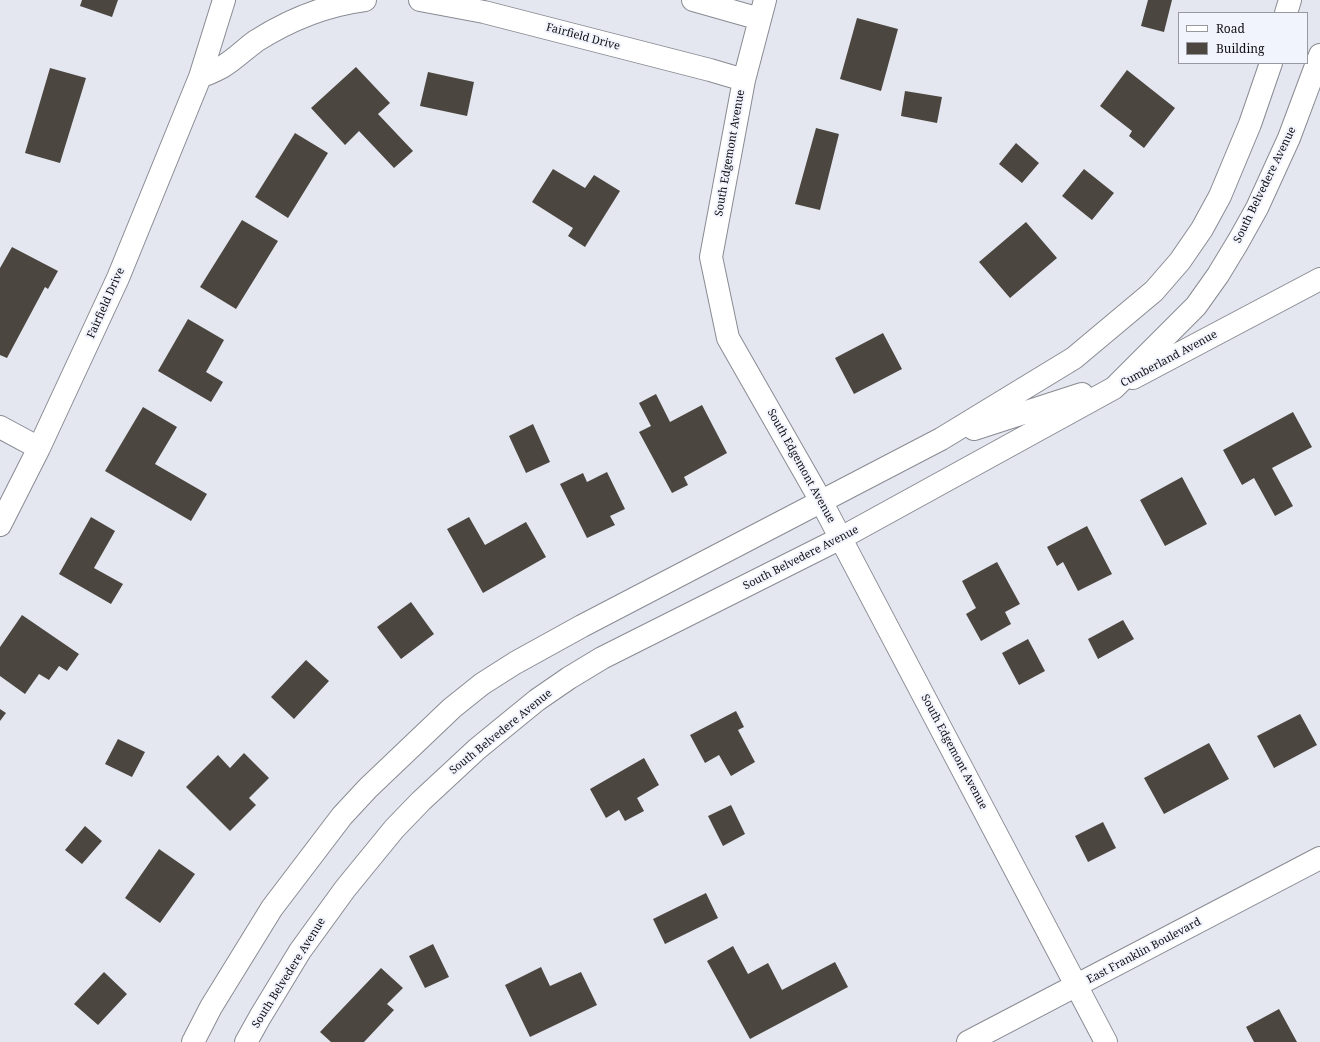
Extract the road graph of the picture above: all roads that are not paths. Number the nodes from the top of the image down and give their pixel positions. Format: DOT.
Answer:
graph roads {
  1 [pos="224,0"];
  2 [pos="365,0"];
  3 [pos="420,0"];
  4 [pos="693,0"];
  5 [pos="1290,0"];
  6 [pos="762,10"];
  7 [pos="1286,12"];
  8 [pos="1320,55"];
  9 [pos="1271,64"];
  10 [pos="200,77"];
  11 [pos="744,80"];
  12 [pos="1320,280"];
  13 [pos="1114,388"];
  14 [pos="0,427"];
  15 [pos="941,439"];
  16 [pos="39,448"];
  17 [pos="822,501"];
  18 [pos="0,525"];
  19 [pos="841,538"];
  20 [pos="1320,858"];
  21 [pos="1077,986"];
  22 [pos="193,1042"];
  23 [pos="246,1042"];
  24 [pos="968,1042"];
  25 [pos="1106,1042"];
  1 -- 10 [label="street, Fairfield Drive"];
  2 -- 10 [label="street"];
  3 -- 11 [label="street, Fairfield Drive"];
  4 -- 6 [label="street"];
  5 -- 7 [label="street"];
  6 -- 11 [label="street, South Edgemont Avenue"];
  8 -- 13 [label="street, South Belvedere Avenue"];
  9 -- 15 [label="street"];
  10 -- 16 [label="street, Fairfield Drive"];
  11 -- 17 [label="street, South Edgemont Avenue"];
  12 -- 13 [label="street, Cumberland Avenue"];
  13 -- 15 [label="street, Cumberland Avenue"];
  13 -- 19 [label="street, South Belvedere Avenue"];
  14 -- 16 [label="street"];
  15 -- 17 [label="street"];
  16 -- 18 [label="street, Fairfield Drive"];
  17 -- 19 [label="street, South Edgemont Avenue"];
  17 -- 22 [label="street"];
  19 -- 21 [label="street, South Edgemont Avenue"];
  19 -- 23 [label="street, South Belvedere Avenue"];
  20 -- 21 [label="street, East Franklin Boulevard"];
  21 -- 24 [label="street, East Franklin Boulevard"];
  21 -- 25 [label="street, South Edgemont Avenue"];
}
